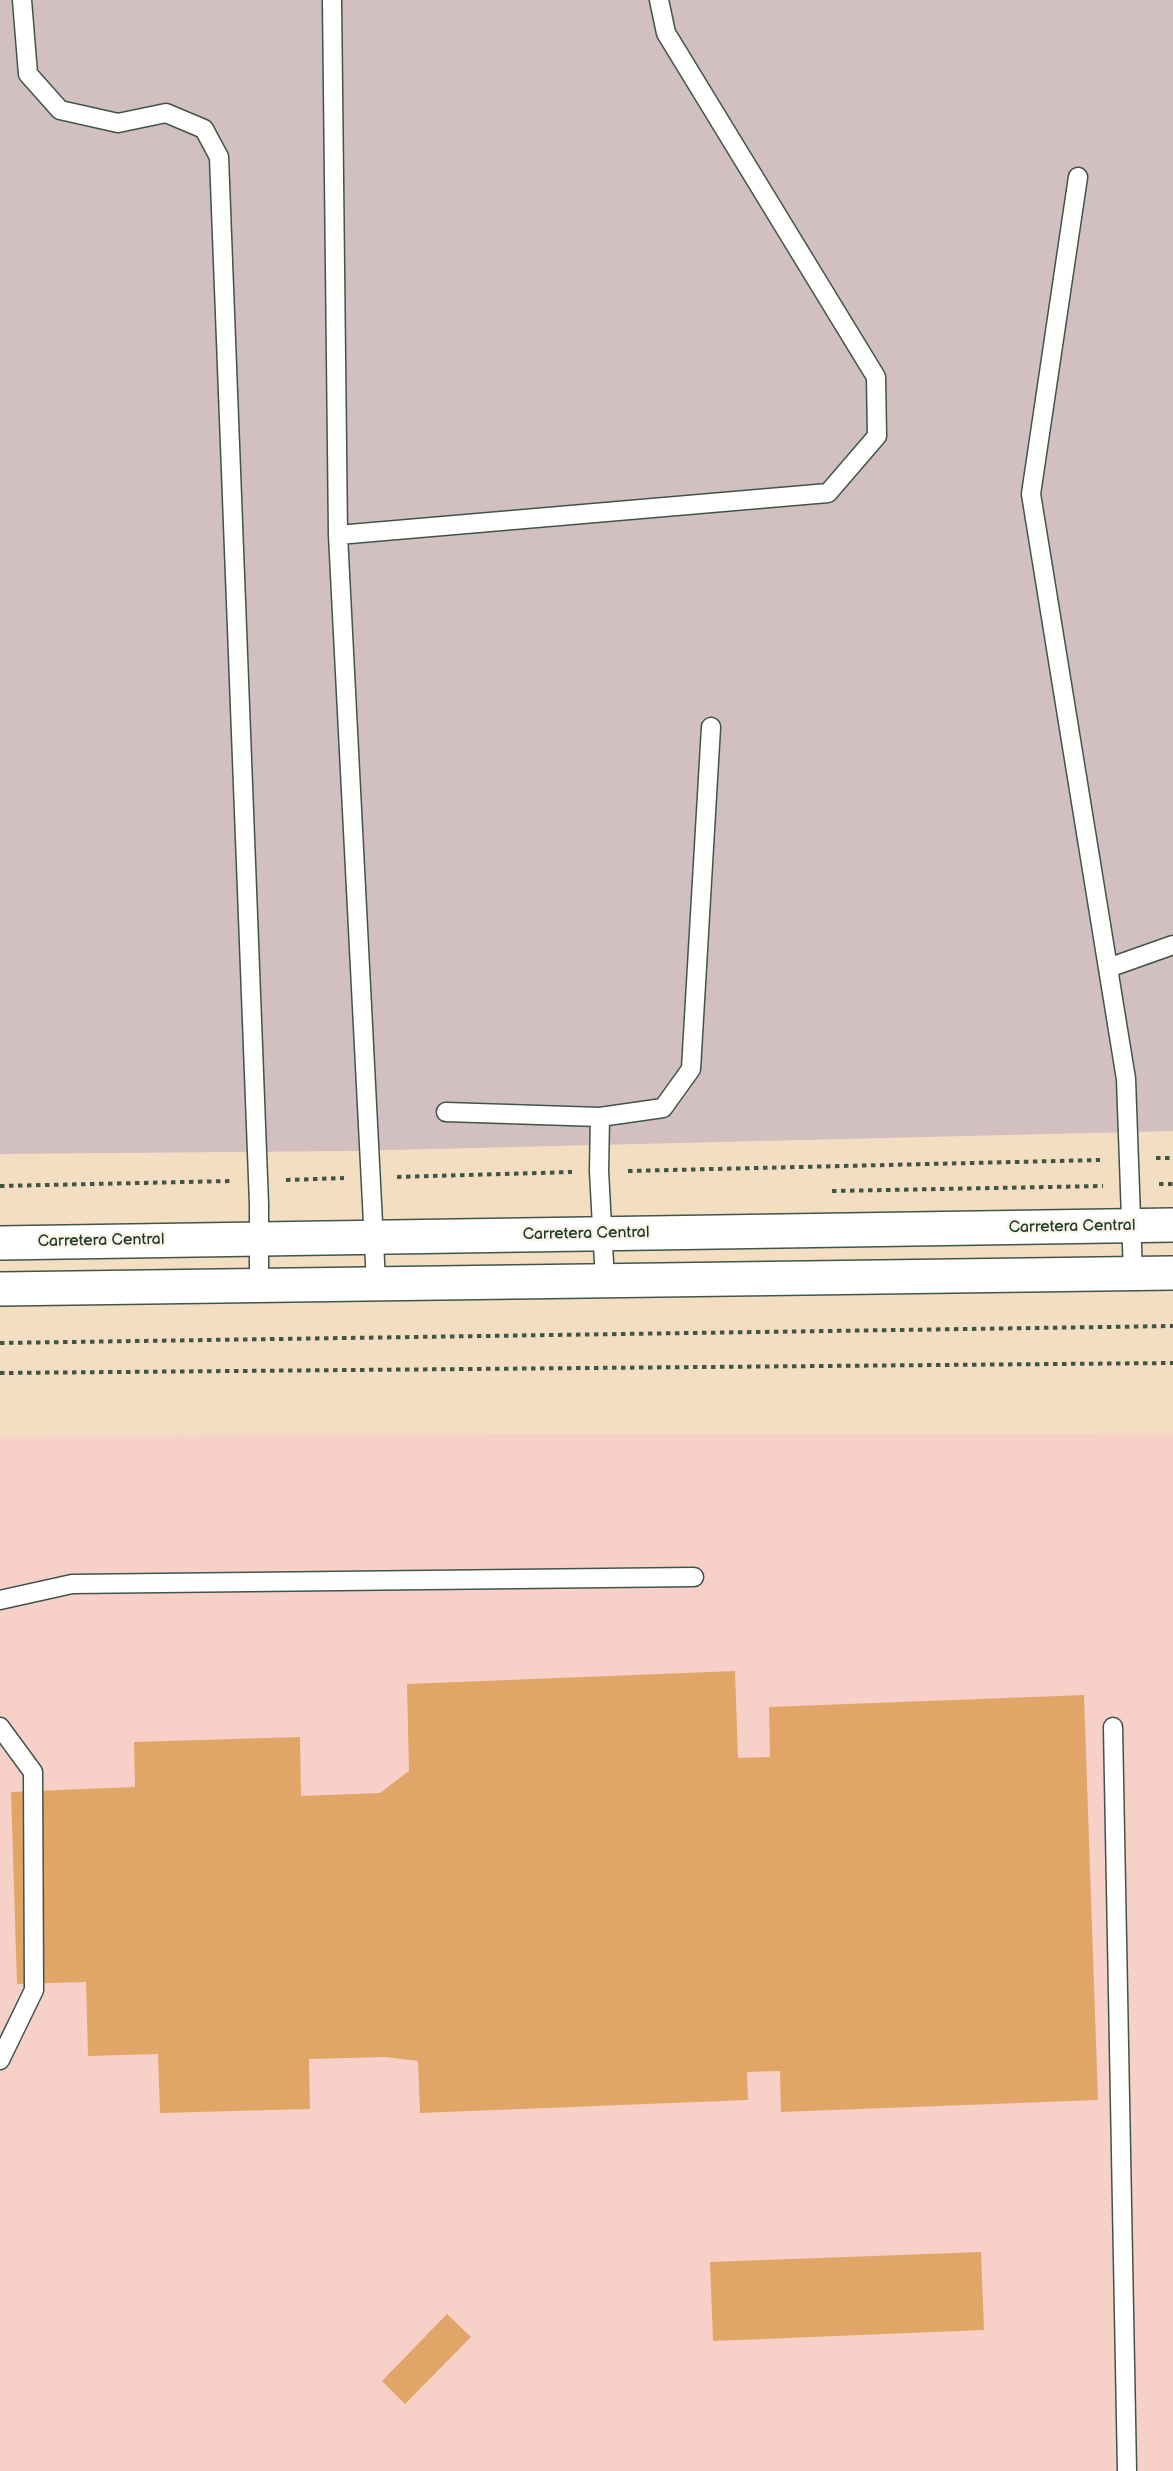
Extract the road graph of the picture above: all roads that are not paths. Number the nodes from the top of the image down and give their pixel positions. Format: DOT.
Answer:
graph roads {
  1 [pos="22,0"];
  2 [pos="332,0"];
  3 [pos="659,0"];
  4 [pos="1078,177"];
  5 [pos="338,535"];
  6 [pos="711,727"];
  7 [pos="1173,945"];
  8 [pos="1108,968"];
  9 [pos="446,1112"];
  10 [pos="600,1117"];
  11 [pos="1173,1225"];
  12 [pos="1131,1226"];
  13 [pos="603,1234"];
  14 [pos="373,1237"];
  15 [pos="260,1238"];
  16 [pos="0,1243"];
  17 [pos="1173,1273"];
  18 [pos="1133,1274"];
  19 [pos="605,1281"];
  20 [pos="376,1282"];
  21 [pos="259,1284"];
  22 [pos="0,1289"];
  23 [pos="694,1577"];
  24 [pos="0,1600"];
  25 [pos="0,1727"];
  26 [pos="1113,1727"];
  27 [pos="0,2060"];
  28 [pos="1127,2471"];
  1 -- 15 [label="lane"];
  2 -- 5 [label="lane"];
  3 -- 5 [label="lane"];
  4 -- 8 [label="lane"];
  5 -- 14 [label="lane"];
  6 -- 10 [label="lane"];
  7 -- 8 [label="lane"];
  8 -- 12 [label="lane"];
  9 -- 10 [label="lane"];
  10 -- 13 [label="lane"];
  11 -- 12 [label="highway, Carretera Central"];
  12 -- 13 [label="highway, Carretera Central"];
  12 -- 18 [label="lane"];
  13 -- 14 [label="highway, Carretera Central"];
  13 -- 19 [label="lane"];
  14 -- 15 [label="highway, Carretera Central"];
  14 -- 20 [label="lane"];
  15 -- 16 [label="highway, Carretera Central"];
  15 -- 21 [label="lane"];
  17 -- 18 [label="highway"];
  18 -- 19 [label="highway"];
  19 -- 20 [label="highway"];
  20 -- 21 [label="highway"];
  21 -- 22 [label="highway"];
  23 -- 24 [label="lane"];
  25 -- 27 [label="lane"];
  26 -- 28 [label="lane"];
}
